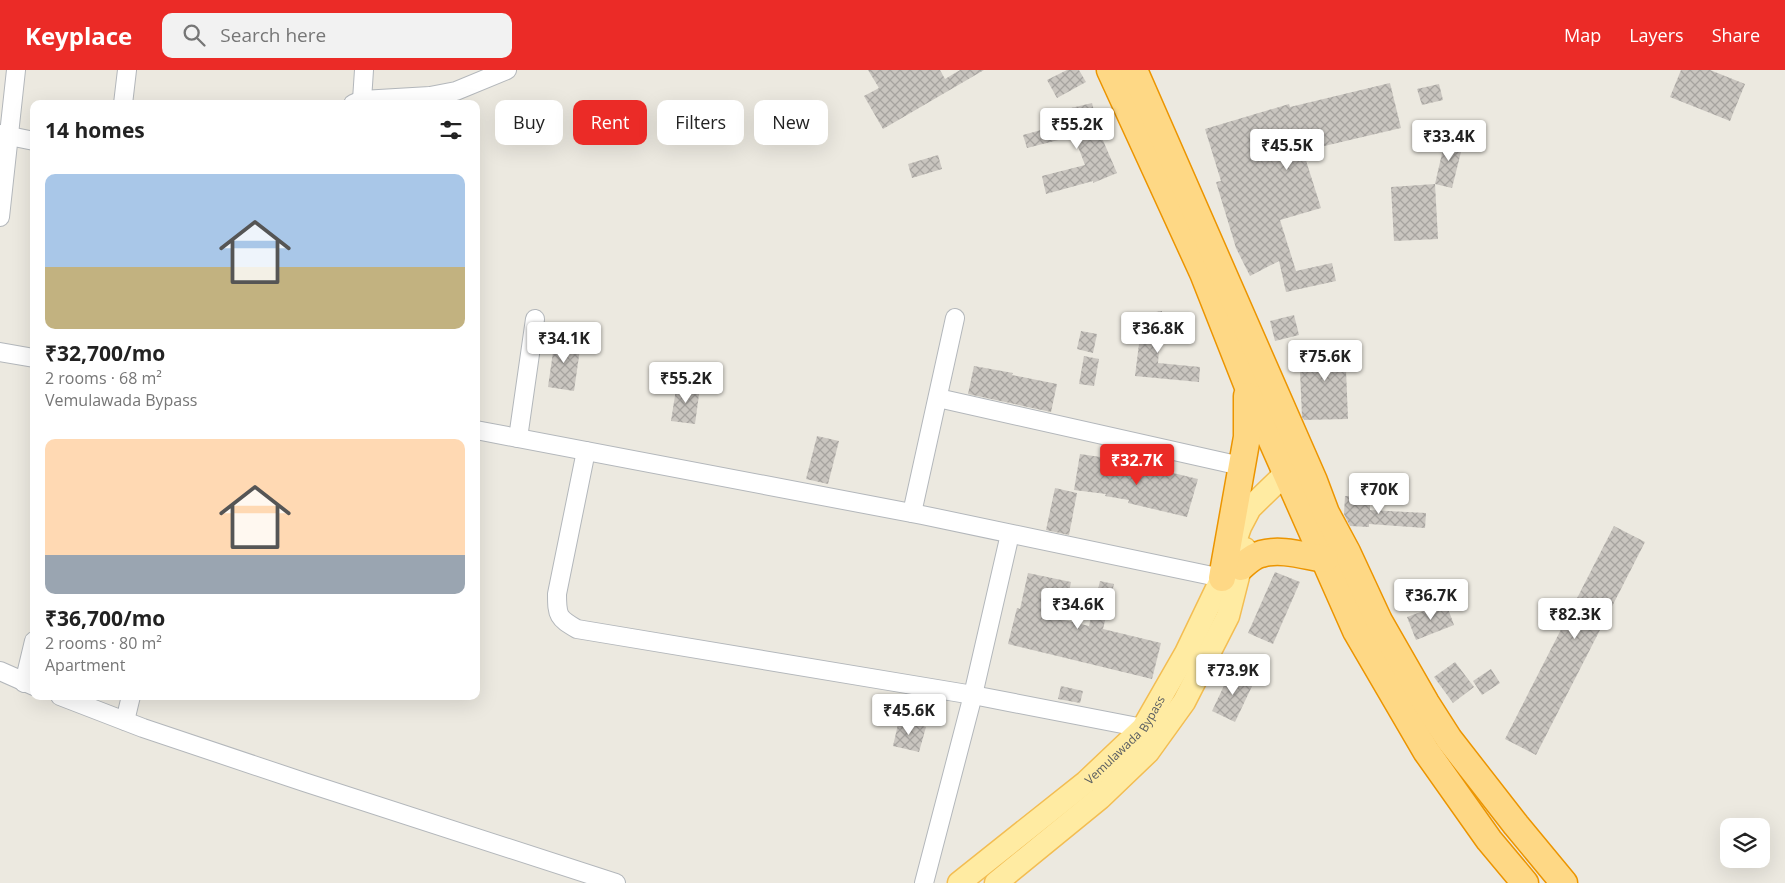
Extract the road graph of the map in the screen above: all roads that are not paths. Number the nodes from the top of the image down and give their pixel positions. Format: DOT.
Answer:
graph roads {
  1 [pos="16,70"];
  2 [pos="127,70"];
  3 [pos="364,70"];
  4 [pos="507,70"];
  5 [pos="1110,70"];
  6 [pos="1134,70"];
  7 [pos="123,100"];
  8 [pos="358,100"];
  9 [pos="382,100"];
  10 [pos="4,135"];
  11 [pos="30,140"];
  12 [pos="0,217"];
  13 [pos="955,318"];
  14 [pos="535,319"];
  15 [pos="0,352"];
  16 [pos="30,357"];
  17 [pos="1248,387"];
  18 [pos="938,398"];
  19 [pos="480,431"];
  20 [pos="518,438"];
  21 [pos="586,451"];
  22 [pos="1241,466"];
  23 [pos="1300,477"];
  24 [pos="912,513"];
  25 [pos="1010,534"];
  26 [pos="1324,559"];
  27 [pos="1231,572"];
  28 [pos="0,671"];
  29 [pos="29,684"];
  30 [pos="973,695"];
  31 [pos="70,700"];
  32 [pos="130,700"];
  33 [pos="125,721"];
  34 [pos="1143,728"];
  35 [pos="616,883"];
  36 [pos="924,883"];
  37 [pos="959,883"];
  38 [pos="996,883"];
  39 [pos="1525,883"];
  40 [pos="1564,883"];
  1 -- 10 [label="street"];
  2 -- 7 [label="street"];
  3 -- 8 [label="street"];
  4 -- 9 [label="street"];
  5 -- 17 [label="highway"];
  6 -- 23 [label="highway"];
  10 -- 11 [label="street"];
  10 -- 12 [label="street"];
  13 -- 18 [label="street"];
  14 -- 20 [label="street"];
  15 -- 16 [label="street"];
  17 -- 22 [label="highway"];
  17 -- 23 [label="highway"];
  18 -- 22 [label="street"];
  18 -- 24 [label="street"];
  19 -- 20 [label="street"];
  20 -- 21 [label="street"];
  21 -- 24 [label="street"];
  21 -- 30 [label="street"];
  22 -- 27 [label="highway"];
  23 -- 26 [label="highway"];
  23 -- 27 [label="main road, Vemulawada Bypass"];
  23 -- 40 [label="highway"];
  24 -- 25 [label="street"];
  25 -- 27 [label="street"];
  25 -- 30 [label="street"];
  26 -- 27 [label="highway"];
  26 -- 39 [label="highway"];
  27 -- 34 [label="main road, Vemulawada Bypass"];
  27 -- 38 [label="main road, Vemulawada Bypass"];
  28 -- 29 [label="street"];
  30 -- 34 [label="street"];
  30 -- 36 [label="street"];
  31 -- 33 [label="street"];
  32 -- 33 [label="street"];
  33 -- 35 [label="street"];
  34 -- 37 [label="main road, Vemulawada Bypass"];
}
